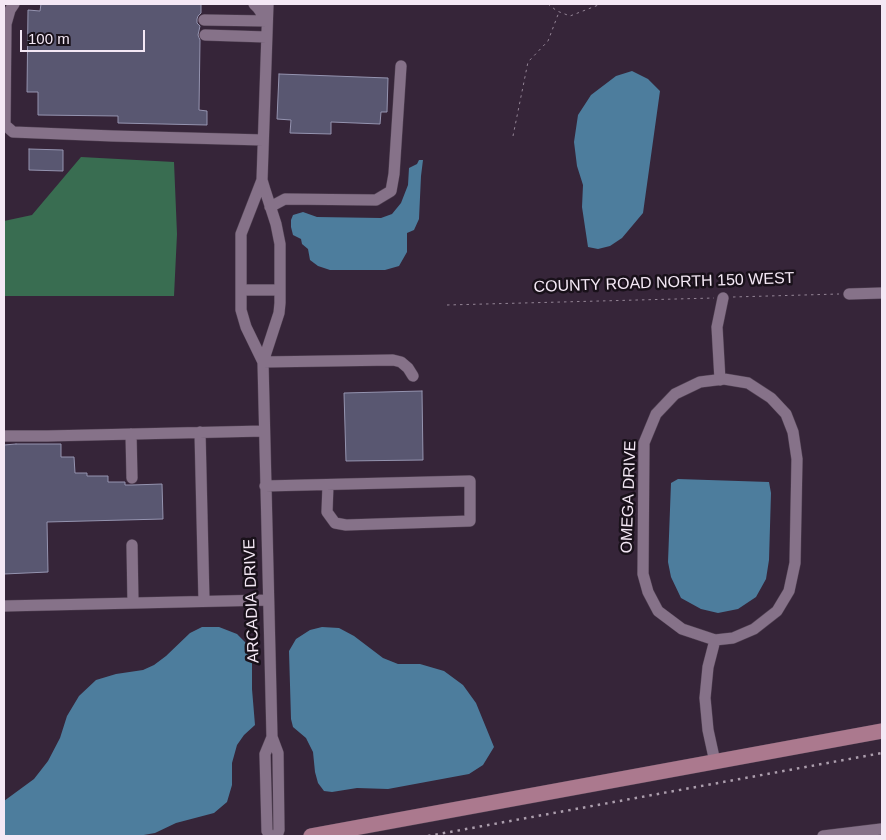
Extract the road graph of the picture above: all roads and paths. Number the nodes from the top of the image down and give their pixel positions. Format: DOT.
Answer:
graph roads {
  1 [pos="14,4"];
  2 [pos="254,4"];
  3 [pos="268,4"];
  4 [pos="548,4"];
  5 [pos="601,4"];
  6 [pos="559,12"];
  7 [pos="204,20"];
  8 [pos="267,22"];
  9 [pos="205,35"];
  10 [pos="266,37"];
  11 [pos="401,66"];
  12 [pos="513,136"];
  13 [pos="263,140"];
  14 [pos="262,180"];
  15 [pos="270,207"];
  16 [pos="241,290"];
  17 [pos="280,290"];
  18 [pos="882,293"];
  19 [pos="849,294"];
  20 [pos="723,298"];
  21 [pos="447,305"];
  22 [pos="263,362"];
  23 [pos="413,376"];
  24 [pos="720,380"];
  25 [pos="264,431"];
  26 [pos="200,432"];
  27 [pos="131,434"];
  28 [pos="4,436"];
  29 [pos="132,478"];
  30 [pos="328,484"];
  31 [pos="265,486"];
  32 [pos="132,545"];
  33 [pos="268,600"];
  34 [pos="204,601"];
  35 [pos="133,602"];
  36 [pos="4,606"];
  37 [pos="715,640"];
  38 [pos="882,731"];
  39 [pos="272,737"];
  40 [pos="715,762"];
  41 [pos="881,829"];
  42 [pos="270,836"];
  43 [pos="277,836"];
  44 [pos="311,836"];
  45 [pos="823,836"];
  1 -- 13 [label="street"];
  2 -- 8 [label="street"];
  3 -- 8 [label="street"];
  4 -- 6 [label="path"];
  5 -- 6 [label="path"];
  6 -- 12 [label="path"];
  7 -- 8 [label="street"];
  8 -- 10 [label="street"];
  9 -- 10 [label="street"];
  10 -- 13 [label="street"];
  11 -- 15 [label="street"];
  13 -- 14 [label="street"];
  14 -- 15 [label="street"];
  14 -- 16 [label="street"];
  15 -- 17 [label="street"];
  16 -- 17 [label="street"];
  16 -- 22 [label="street"];
  17 -- 22 [label="street"];
  18 -- 19 [label="street"];
  19 -- 20 [label="path, COUNTY ROAD NORTH 150 WEST"];
  20 -- 21 [label="path, COUNTY ROAD NORTH 150 WEST"];
  20 -- 24 [label="street"];
  22 -- 23 [label="street"];
  22 -- 25 [label="street, ARCADIA DRIVE"];
  24 -- 37 [label="street, OMEGA DRIVE"];
  24 -- 37 [label="street, OMEGA DRIVE"];
  25 -- 26 [label="street"];
  25 -- 31 [label="street, ARCADIA DRIVE"];
  26 -- 27 [label="street"];
  26 -- 34 [label="street"];
  27 -- 28 [label="street"];
  27 -- 29 [label="street"];
  30 -- 30 [label="street"];
  30 -- 31 [label="street"];
  31 -- 33 [label="street, ARCADIA DRIVE"];
  32 -- 35 [label="street"];
  33 -- 34 [label="street"];
  33 -- 39 [label="street, ARCADIA DRIVE"];
  34 -- 35 [label="street"];
  35 -- 36 [label="street"];
  37 -- 40 [label="street"];
  38 -- 40 [label="main road"];
  39 -- 42 [label="street, ARCADIA DRIVE"];
  39 -- 43 [label="street"];
  40 -- 44 [label="main road"];
  41 -- 45 [label="street"];
}
